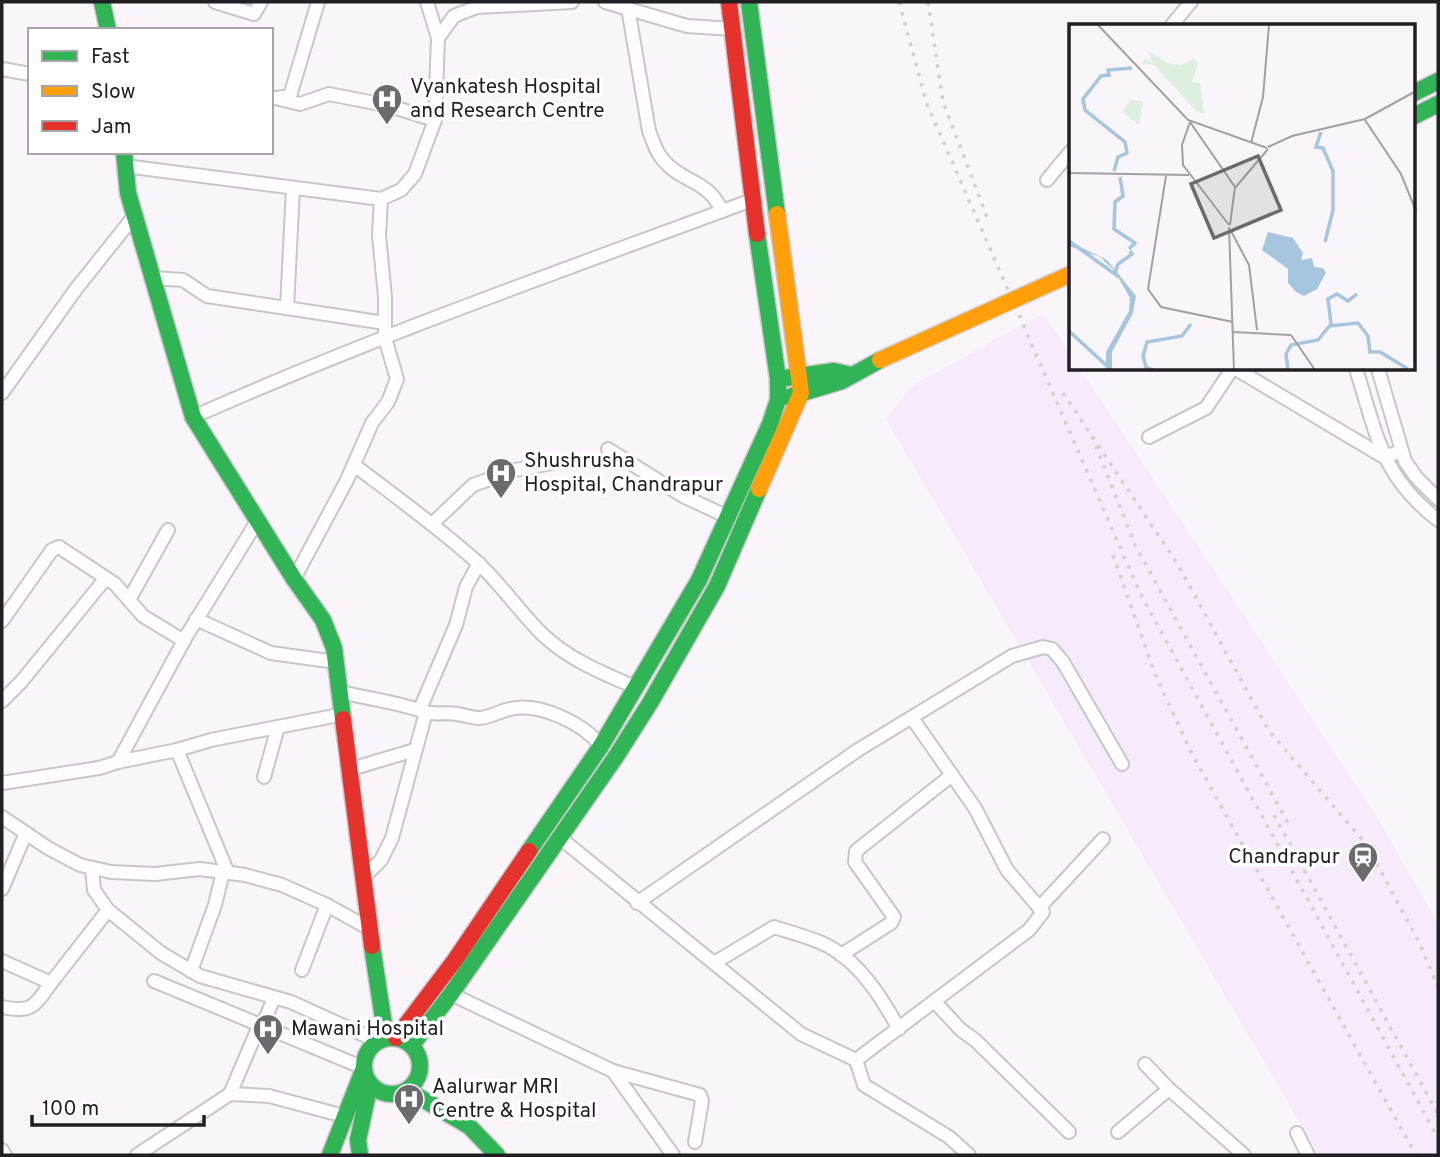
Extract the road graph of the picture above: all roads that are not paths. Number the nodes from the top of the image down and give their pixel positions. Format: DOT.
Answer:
graph roads {
  1 [pos="103,2"];
  2 [pos="215,2"];
  3 [pos="261,2"];
  4 [pos="318,2"];
  5 [pos="427,2"];
  6 [pos="572,2"];
  7 [pos="608,2"];
  8 [pos="729,2"];
  9 [pos="749,2"];
  10 [pos="1191,2"];
  11 [pos="628,8"];
  12 [pos="1173,24"];
  13 [pos="108,28"];
  14 [pos="733,29"];
  15 [pos="438,38"];
  16 [pos="2,69"];
  17 [pos="28,74"];
  18 [pos="1438,81"];
  19 [pos="1416,92"];
  20 [pos="273,97"];
  21 [pos="1438,104"];
  22 [pos="1416,115"];
  23 [pos="435,120"];
  24 [pos="1069,153"];
  25 [pos="124,159"];
  26 [pos="1047,180"];
  27 [pos="774,182"];
  28 [pos="293,188"];
  29 [pos="751,193"];
  30 [pos="381,199"];
  31 [pos="722,211"];
  32 [pos="135,215"];
  33 [pos="1069,275"];
  34 [pos="153,278"];
  35 [pos="287,308"];
  36 [pos="385,323"];
  37 [pos="385,338"];
  38 [pos="1233,371"];
  39 [pos="1237,371"];
  40 [pos="1357,371"];
  41 [pos="1379,371"];
  42 [pos="851,375"];
  43 [pos="799,376"];
  44 [pos="778,379"];
  45 [pos="2,393"];
  46 [pos="801,393"];
  47 [pos="778,400"];
  48 [pos="193,417"];
  49 [pos="1149,437"];
  50 [pos="608,449"];
  51 [pos="1402,452"];
  52 [pos="1384,457"];
  53 [pos="552,463"];
  54 [pos="354,464"];
  55 [pos="1438,499"];
  56 [pos="727,517"];
  57 [pos="258,520"];
  58 [pos="1438,520"];
  59 [pos="432,524"];
  60 [pos="169,530"];
  61 [pos="479,564"];
  62 [pos="106,578"];
  63 [pos="293,579"];
  64 [pos="130,598"];
  65 [pos="196,619"];
  66 [pos="2,621"];
  67 [pos="184,641"];
  68 [pos="336,662"];
  69 [pos="635,687"];
  70 [pos="341,692"];
  71 [pos="2,701"];
  72 [pos="423,711"];
  73 [pos="344,714"];
  74 [pos="912,718"];
  75 [pos="278,727"];
  76 [pos="601,746"];
  77 [pos="177,750"];
  78 [pos="415,750"];
  79 [pos="118,762"];
  80 [pos="1122,764"];
  81 [pos="351,769"];
  82 [pos="952,775"];
  83 [pos="264,777"];
  84 [pos="2,783"];
  85 [pos="2,817"];
  86 [pos="26,834"];
  87 [pos="559,837"];
  88 [pos="1103,839"];
  89 [pos="92,868"];
  90 [pos="225,872"];
  91 [pos="363,878"];
  92 [pos="2,889"];
  93 [pos="637,903"];
  94 [pos="327,905"];
  95 [pos="1040,908"];
  96 [pos="108,910"];
  97 [pos="370,929"];
  98 [pos="841,955"];
  99 [pos="2,961"];
  100 [pos="714,963"];
  101 [pos="302,970"];
  102 [pos="191,971"];
  103 [pos="154,981"];
  104 [pos="51,983"];
  105 [pos="451,995"];
  106 [pos="274,998"];
  107 [pos="934,1001"];
  108 [pos="2,1007"];
  109 [pos="259,1026"];
  110 [pos="900,1030"];
  111 [pos="387,1039"];
  112 [pos="412,1045"];
  113 [pos="856,1060"];
  114 [pos="1145,1064"];
  115 [pos="364,1068"];
  116 [pos="613,1071"];
  117 [pos="370,1084"];
  118 [pos="1168,1089"];
  119 [pos="407,1090"];
  120 [pos="230,1094"];
  121 [pos="344,1116"];
  122 [pos="1069,1132"];
  123 [pos="1118,1132"];
  124 [pos="1297,1133"];
  125 [pos="695,1142"];
  126 [pos="2,1150"];
  127 [pos="5,1155"];
  128 [pos="138,1155"];
  129 [pos="330,1155"];
  130 [pos="360,1155"];
  131 [pos="497,1155"];
  132 [pos="673,1155"];
  133 [pos="969,1155"];
  134 [pos="1244,1155"];
  135 [pos="1308,1155"];
  1 -- 13 [label="main road"];
  2 -- 3 [label="street"];
  4 -- 20 [label="street"];
  5 -- 15 [label="street"];
  6 -- 15 [label="street"];
  7 -- 11 [label="street"];
  8 -- 14 [label="main road"];
  9 -- 27 [label="main road"];
  10 -- 12 [label="street"];
  11 -- 14 [label="street"];
  11 -- 31 [label="street"];
  14 -- 29 [label="main road"];
  15 -- 23 [label="street"];
  16 -- 17 [label="street"];
  18 -- 19 [label="main road"];
  20 -- 23 [label="street"];
  21 -- 22 [label="main road"];
  23 -- 30 [label="street"];
  24 -- 26 [label="street"];
  25 -- 28 [label="street"];
  25 -- 32 [label="main road"];
  27 -- 29 [label="main road"];
  27 -- 43 [label="main road"];
  28 -- 30 [label="street"];
  28 -- 35 [label="street"];
  29 -- 31 [label="street"];
  29 -- 44 [label="main road"];
  30 -- 36 [label="street"];
  31 -- 37 [label="street"];
  32 -- 34 [label="main road"];
  32 -- 45 [label="street"];
  33 -- 42 [label="main road, bridge"];
  34 -- 35 [label="street"];
  34 -- 48 [label="main road"];
  35 -- 36 [label="street"];
  36 -- 37 [label="street"];
  37 -- 48 [label="street"];
  37 -- 54 [label="street"];
  38 -- 49 [label="street"];
  39 -- 52 [label="street"];
  40 -- 52 [label="street"];
  41 -- 51 [label="street"];
  42 -- 43 [label="main road"];
  42 -- 46 [label="main road"];
  43 -- 44 [label="main road"];
  43 -- 46 [label="main road"];
  44 -- 47 [label="main road"];
  46 -- 47 [label="main road"];
  46 -- 87 [label="main road"];
  47 -- 56 [label="main road"];
  48 -- 57 [label="main road"];
  50 -- 56 [label="street"];
  51 -- 52 [label="street"];
  51 -- 55 [label="street"];
  52 -- 58 [label="street"];
  53 -- 59 [label="street"];
  54 -- 59 [label="street"];
  54 -- 63 [label="street"];
  56 -- 69 [label="main road"];
  57 -- 63 [label="main road"];
  57 -- 65 [label="street"];
  59 -- 61 [label="street"];
  60 -- 64 [label="street"];
  61 -- 69 [label="street"];
  61 -- 72 [label="street"];
  62 -- 64 [label="street"];
  62 -- 66 [label="street"];
  62 -- 71 [label="street"];
  63 -- 68 [label="main road"];
  64 -- 67 [label="street"];
  65 -- 67 [label="street"];
  65 -- 68 [label="street"];
  67 -- 79 [label="street"];
  68 -- 70 [label="main road"];
  69 -- 76 [label="main road"];
  70 -- 72 [label="street"];
  70 -- 73 [label="main road"];
  72 -- 76 [label="street"];
  72 -- 78 [label="street"];
  73 -- 75 [label="street"];
  73 -- 81 [label="main road"];
  74 -- 80 [label="street"];
  74 -- 82 [label="street"];
  74 -- 93 [label="street"];
  75 -- 77 [label="street"];
  75 -- 83 [label="street"];
  76 -- 111 [label="main road"];
  77 -- 79 [label="street"];
  77 -- 90 [label="street"];
  78 -- 81 [label="street"];
  78 -- 91 [label="street"];
  79 -- 84 [label="street"];
  81 -- 91 [label="main road"];
  82 -- 95 [label="street"];
  82 -- 98 [label="street"];
  85 -- 86 [label="street"];
  86 -- 89 [label="street"];
  86 -- 92 [label="street"];
  87 -- 93 [label="street"];
  87 -- 105 [label="main road"];
  88 -- 95 [label="street"];
  89 -- 90 [label="street"];
  89 -- 96 [label="street"];
  90 -- 94 [label="street"];
  90 -- 102 [label="street"];
  91 -- 97 [label="main road"];
  93 -- 100 [label="street"];
  94 -- 97 [label="street"];
  94 -- 101 [label="street"];
  95 -- 107 [label="street"];
  96 -- 102 [label="street"];
  96 -- 104 [label="street"];
  97 -- 111 [label="main road"];
  98 -- 100 [label="street"];
  98 -- 110 [label="street"];
  99 -- 104 [label="street"];
  100 -- 113 [label="street"];
  102 -- 106 [label="street"];
  103 -- 109 [label="street"];
  104 -- 108 [label="street"];
  105 -- 112 [label="main road"];
  105 -- 116 [label="street"];
  106 -- 109 [label="street"];
  106 -- 111 [label="street"];
  107 -- 110 [label="street"];
  107 -- 122 [label="street"];
  109 -- 115 [label="street"];
  109 -- 120 [label="street"];
  110 -- 113 [label="street"];
  111 -- 112 [label="main road"];
  111 -- 115 [label="main road"];
  112 -- 119 [label="main road"];
  113 -- 133 [label="street"];
  114 -- 118 [label="street"];
  115 -- 117 [label="main road"];
  115 -- 121 [label="main road"];
  116 -- 125 [label="street"];
  116 -- 132 [label="street"];
  117 -- 119 [label="main road"];
  117 -- 130 [label="main road"];
  118 -- 123 [label="street"];
  118 -- 134 [label="street"];
  119 -- 131 [label="main road"];
  120 -- 121 [label="street"];
  120 -- 128 [label="street"];
  121 -- 129 [label="main road"];
  124 -- 135 [label="street"];
  126 -- 127 [label="street"];
}
